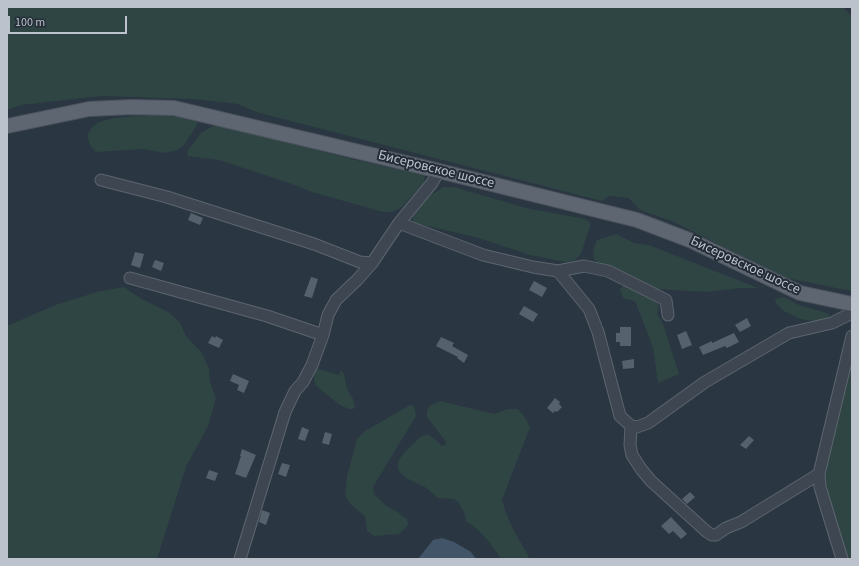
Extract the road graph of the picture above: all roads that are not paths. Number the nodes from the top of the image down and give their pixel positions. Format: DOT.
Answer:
graph roads {
  1 [pos="7,126"];
  2 [pos="438,170"];
  3 [pos="101,180"];
  4 [pos="399,223"];
  5 [pos="372,263"];
  6 [pos="558,271"];
  7 [pos="130,278"];
  8 [pos="852,304"];
  9 [pos="852,307"];
  10 [pos="852,313"];
  11 [pos="668,315"];
  12 [pos="323,335"];
  13 [pos="852,336"];
  14 [pos="631,426"];
  15 [pos="819,474"];
  16 [pos="240,559"];
  17 [pos="842,559"];
  1 -- 2 [label="main road, Бисеровское шоссе"];
  2 -- 4 [label="street"];
  2 -- 8 [label="main road, Бисеровское шоссе"];
  3 -- 5 [label="street"];
  4 -- 5 [label="street"];
  4 -- 6 [label="street"];
  5 -- 12 [label="street"];
  6 -- 11 [label="street"];
  6 -- 14 [label="street"];
  7 -- 12 [label="street"];
  8 -- 9 [label="street"];
  10 -- 14 [label="street"];
  12 -- 16 [label="street"];
  13 -- 15 [label="street"];
  14 -- 15 [label="street"];
  15 -- 17 [label="street"];
}
